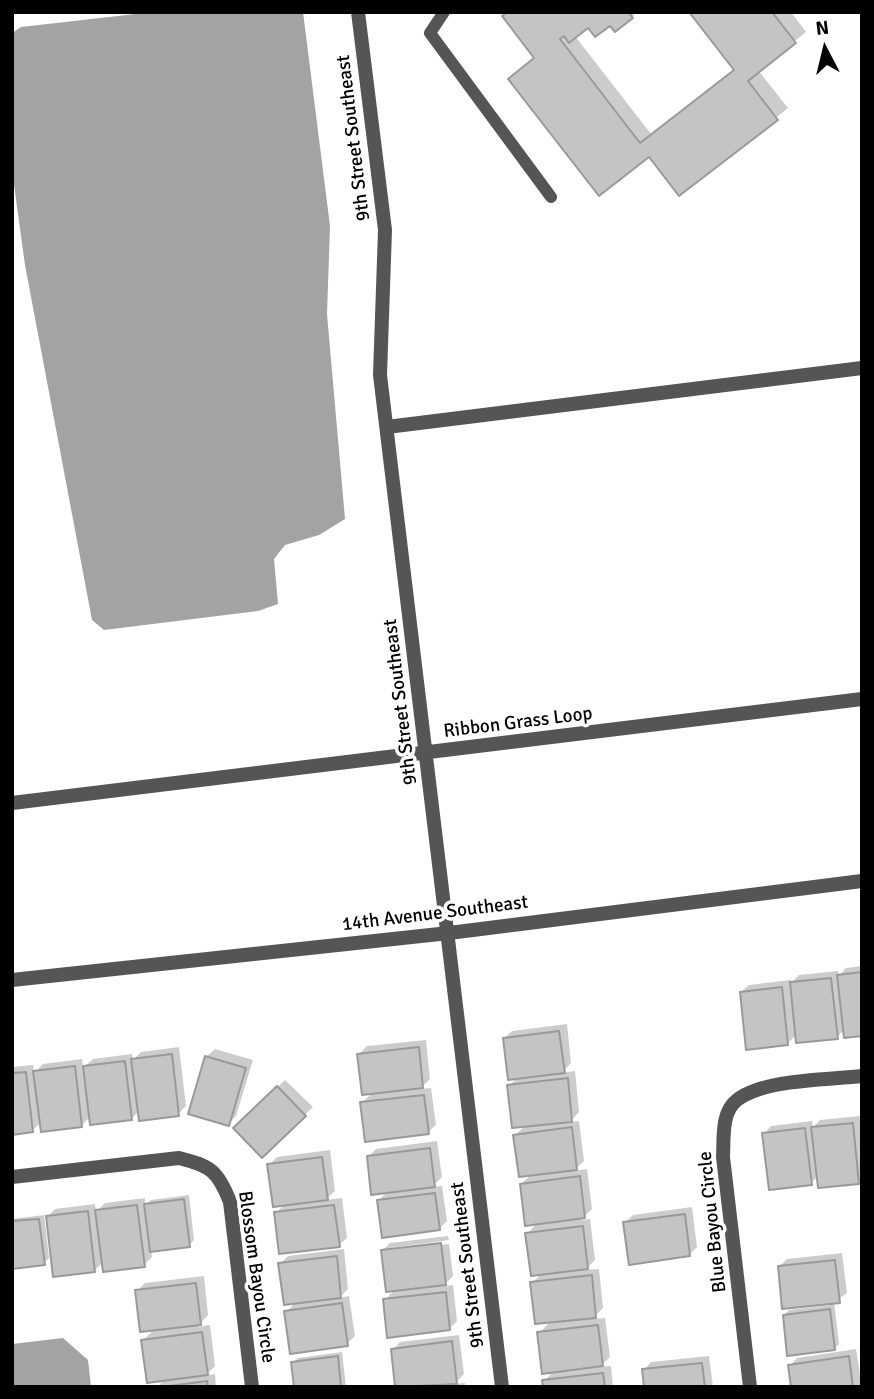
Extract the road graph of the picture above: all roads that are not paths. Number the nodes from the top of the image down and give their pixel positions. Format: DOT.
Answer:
graph roads {
  1 [pos="358,12"];
  2 [pos="444,12"];
  3 [pos="551,197"];
  4 [pos="862,368"];
  5 [pos="387,427"];
  6 [pos="862,699"];
  7 [pos="427,753"];
  8 [pos="12,803"];
  9 [pos="862,881"];
  10 [pos="449,933"];
  11 [pos="12,980"];
  12 [pos="862,1076"];
  13 [pos="12,1177"];
  14 [pos="252,1387"];
  15 [pos="502,1387"];
  16 [pos="750,1387"];
  1 -- 5 [label="street, 9th Street Southeast"];
  2 -- 3 [label="lane"];
  4 -- 5 [label="street"];
  5 -- 7 [label="street, 9th Street Southeast"];
  6 -- 7 [label="street, Ribbon Grass Loop"];
  7 -- 8 [label="street, Ribbon Grass Loop"];
  7 -- 10 [label="street, 9th Street Southeast"];
  9 -- 10 [label="street, 14th Avenue Southeast"];
  10 -- 11 [label="street, 14th Avenue Southeast"];
  10 -- 15 [label="street, 9th Street Southeast"];
  12 -- 16 [label="street, Blue Bayou Circle"];
  13 -- 14 [label="street, Blossom Bayou Circle"];
}
